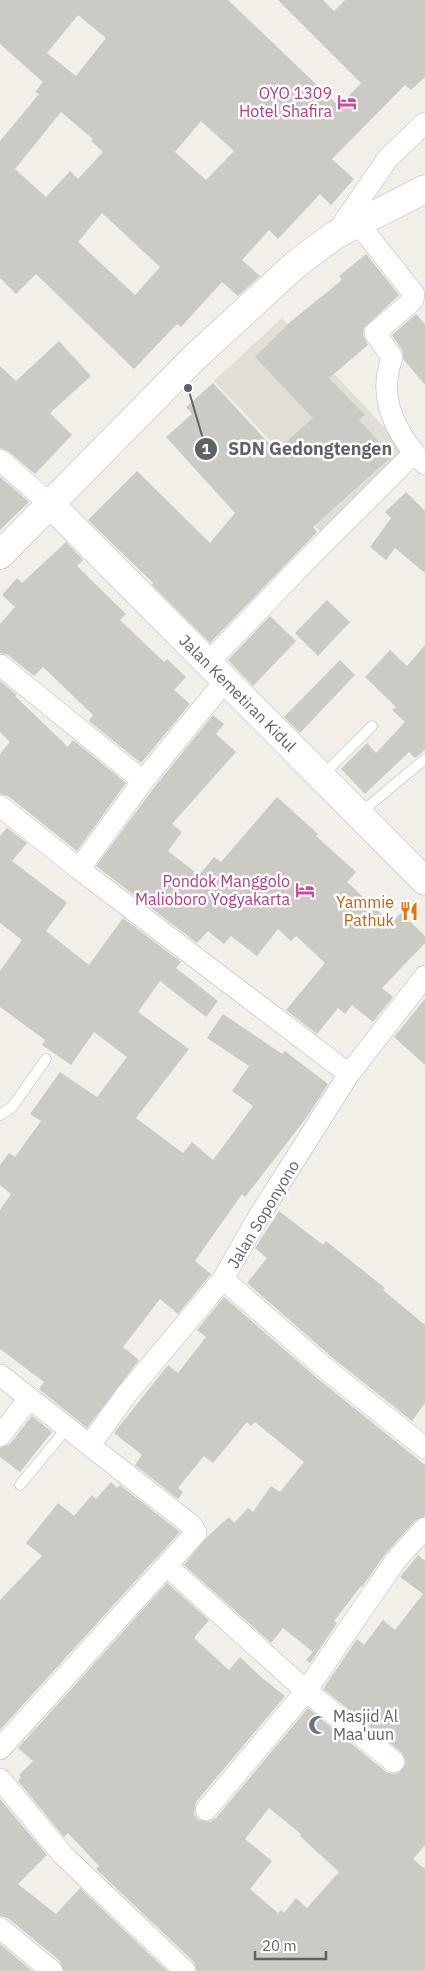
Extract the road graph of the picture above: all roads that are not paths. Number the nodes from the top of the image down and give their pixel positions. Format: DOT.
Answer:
graph roads {
  1 [pos="425,123"];
  2 [pos="425,189"];
  3 [pos="346,229"];
  4 [pos="419,458"];
  5 [pos="0,460"];
  6 [pos="50,504"];
  7 [pos="0,555"];
  8 [pos="0,665"];
  9 [pos="217,672"];
  10 [pos="372,726"];
  11 [pos="425,758"];
  12 [pos="321,777"];
  13 [pos="143,781"];
  14 [pos="0,806"];
  15 [pos="359,814"];
  16 [pos="79,869"];
  17 [pos="425,881"];
  18 [pos="425,976"];
  19 [pos="46,1059"];
  20 [pos="349,1074"];
  21 [pos="0,1115"];
  22 [pos="223,1279"];
  23 [pos="0,1375"];
  24 [pos="29,1399"];
  25 [pos="68,1428"];
  26 [pos="0,1436"];
  27 [pos="90,1445"];
  28 [pos="425,1448"];
  29 [pos="20,1485"];
  30 [pos="425,1528"];
  31 [pos="167,1566"];
  32 [pos="306,1691"];
  33 [pos="0,1749"];
  34 [pos="394,1762"];
  35 [pos="0,1779"];
  36 [pos="206,1810"];
  37 [pos="0,1928"];
  38 [pos="52,1971"];
  39 [pos="185,1971"];
  1 -- 3 [label="street"];
  2 -- 3 [label="main road"];
  3 -- 4 [label="street"];
  3 -- 6 [label="main road"];
  4 -- 9 [label="street"];
  5 -- 6 [label="street"];
  6 -- 7 [label="main road"];
  6 -- 9 [label="main road, Jalan Kemetiran Kidul"];
  8 -- 13 [label="street"];
  9 -- 12 [label="main road, Jalan Kemetiran Kidul"];
  9 -- 13 [label="street"];
  10 -- 12 [label="lane"];
  11 -- 15 [label="lane"];
  12 -- 15 [label="main road, Jalan Kemetiran Kidul"];
  13 -- 16 [label="street"];
  14 -- 16 [label="street"];
  15 -- 17 [label="main road, Jalan Kemetiran Kidul"];
  16 -- 20 [label="street"];
  18 -- 20 [label="street, Jalan Soponyono"];
  19 -- 21 [label="lane"];
  20 -- 22 [label="street, Jalan Soponyono"];
  22 -- 27 [label="street, Jalan Soponyono"];
  22 -- 28 [label="street"];
  23 -- 24 [label="street"];
  24 -- 25 [label="street"];
  24 -- 26 [label="street"];
  25 -- 27 [label="street"];
  25 -- 29 [label="lane"];
  27 -- 31 [label="street"];
  30 -- 32 [label="street"];
  31 -- 32 [label="street"];
  31 -- 33 [label="street"];
  32 -- 34 [label="street"];
  32 -- 36 [label="street"];
  35 -- 39 [label="street"];
  37 -- 38 [label="street"];
}
